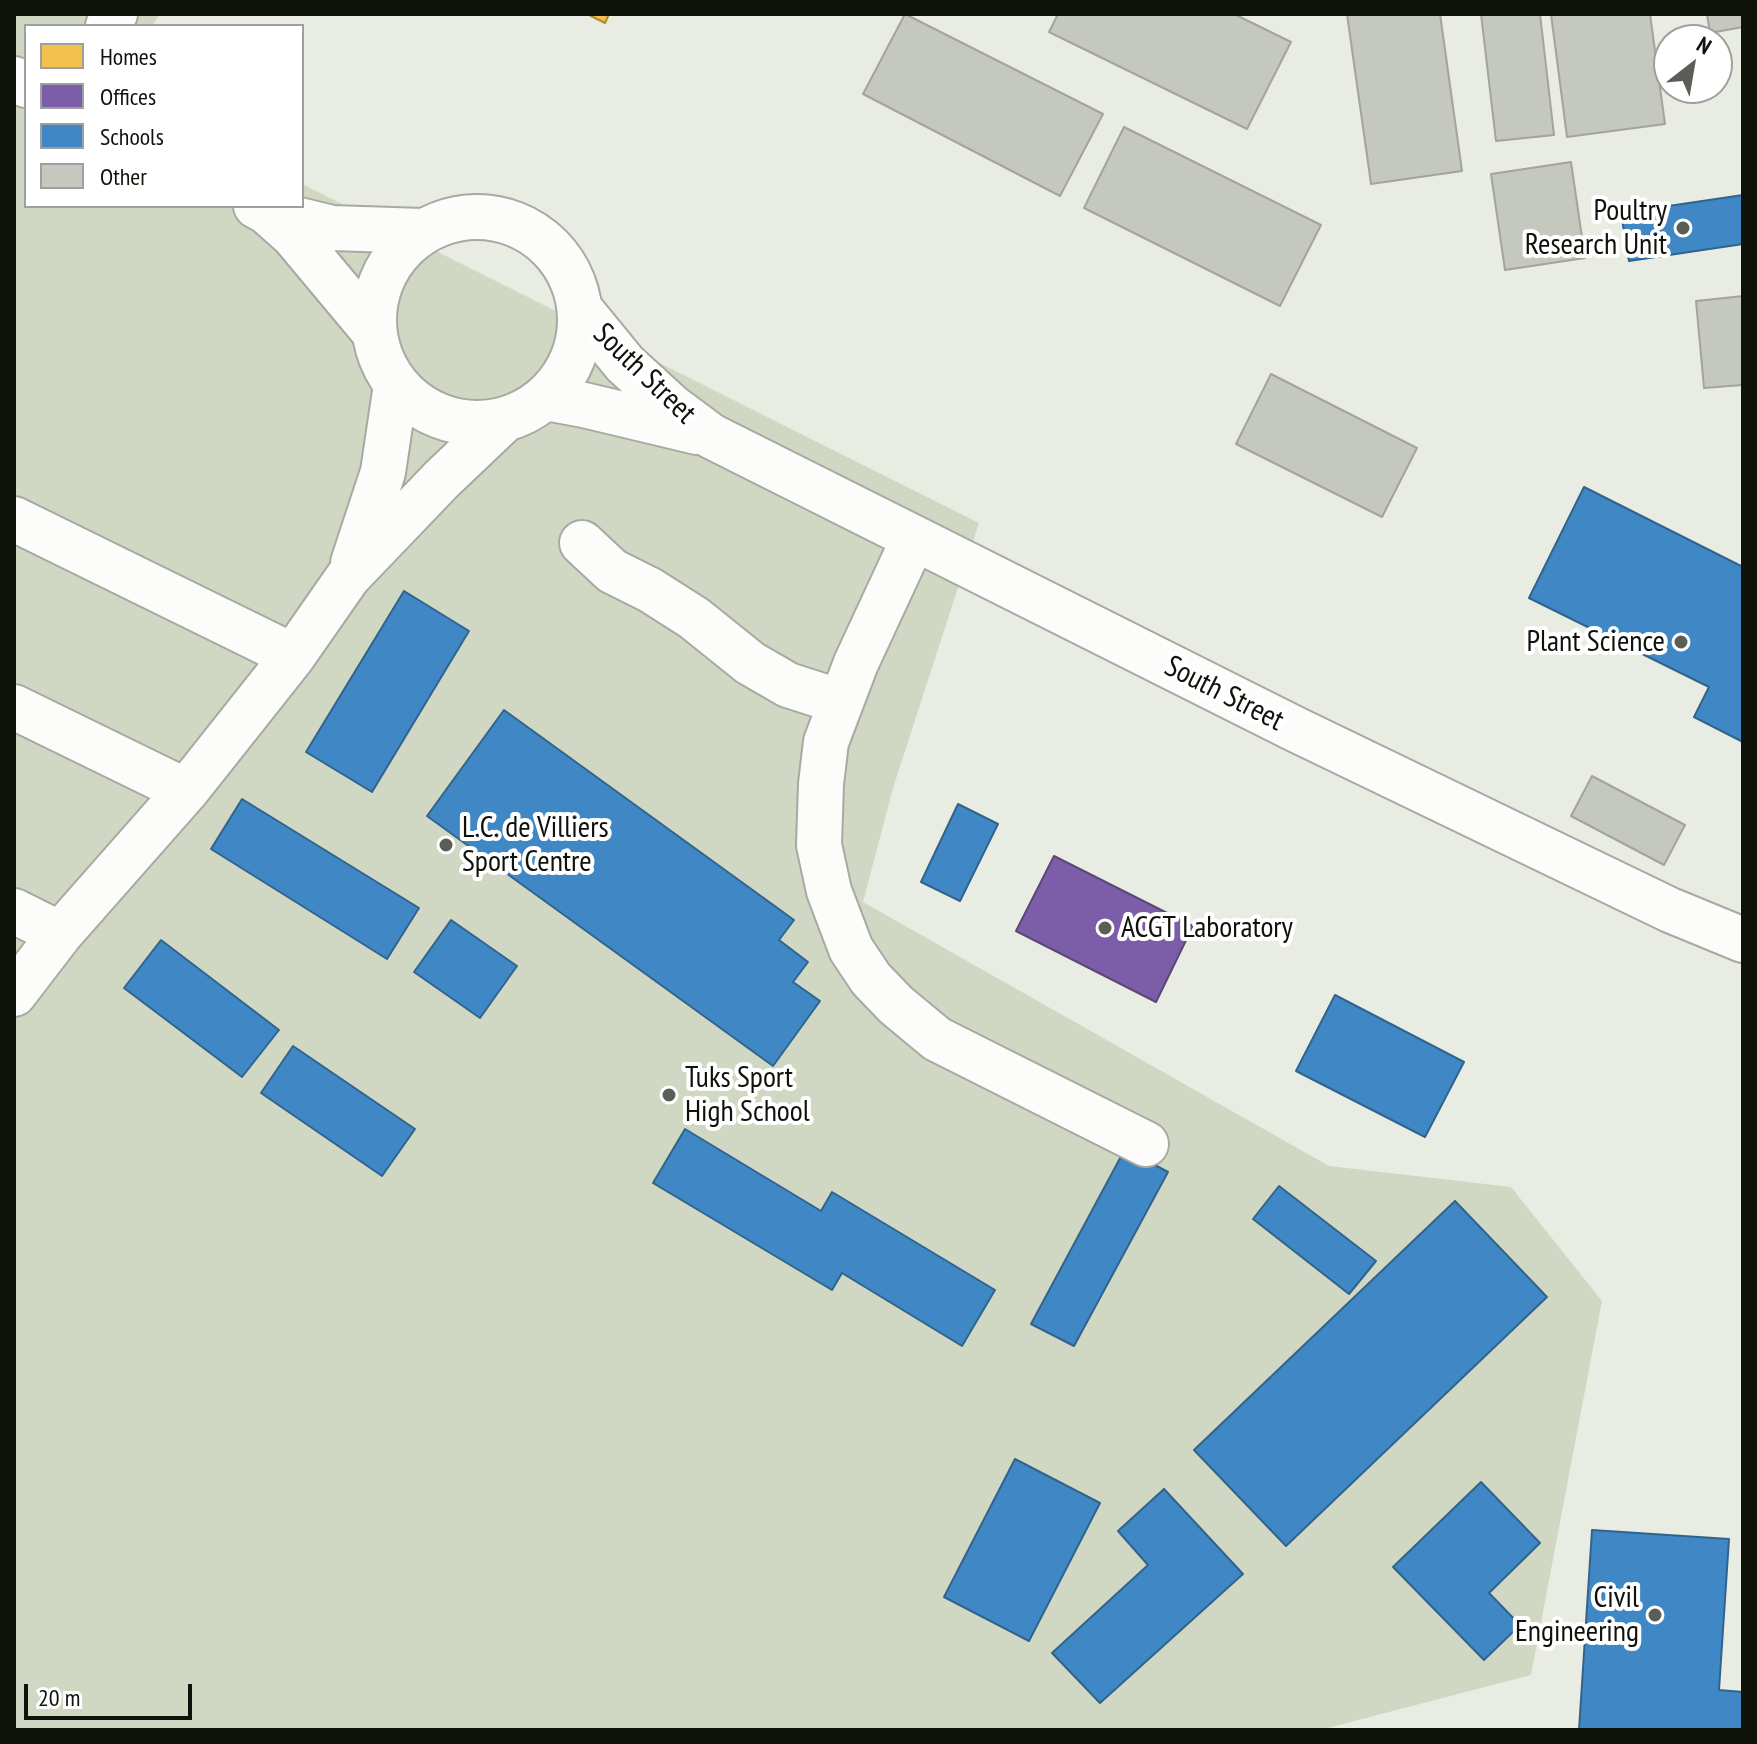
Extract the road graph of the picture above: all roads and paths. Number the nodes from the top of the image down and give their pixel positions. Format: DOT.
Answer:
graph roads {
  1 [pos="262,209"];
  2 [pos="423,231"];
  3 [pos="580,309"];
  4 [pos="374,332"];
  5 [pos="396,385"];
  6 [pos="546,398"];
  7 [pos="503,421"];
  8 [pos="711,436"];
  9 [pos="14,519"];
  10 [pos="914,538"];
  11 [pos="582,543"];
  12 [pos="348,577"];
  13 [pos="293,656"];
  14 [pos="841,702"];
  15 [pos="14,707"];
  16 [pos="186,791"];
  17 [pos="14,911"];
  18 [pos="60,934"];
  19 [pos="1743,940"];
  20 [pos="14,994"];
  21 [pos="1146,1144"];
  1 -- 2 [label="street"];
  1 -- 4 [label="street"];
  2 -- 3 [label="street"];
  2 -- 4 [label="street"];
  3 -- 6 [label="street"];
  3 -- 8 [label="street, South Street"];
  4 -- 5 [label="street"];
  5 -- 7 [label="street"];
  5 -- 12 [label="street"];
  6 -- 7 [label="street"];
  6 -- 8 [label="street, South Street"];
  7 -- 12 [label="street"];
  8 -- 10 [label="street, South Street"];
  9 -- 13 [label="street"];
  10 -- 14 [label="street"];
  10 -- 19 [label="street, South Street"];
  11 -- 14 [label="street"];
  12 -- 13 [label="street"];
  13 -- 16 [label="street"];
  14 -- 21 [label="street"];
  15 -- 16 [label="street"];
  16 -- 18 [label="street"];
  17 -- 18 [label="street"];
  18 -- 20 [label="street"];
}
